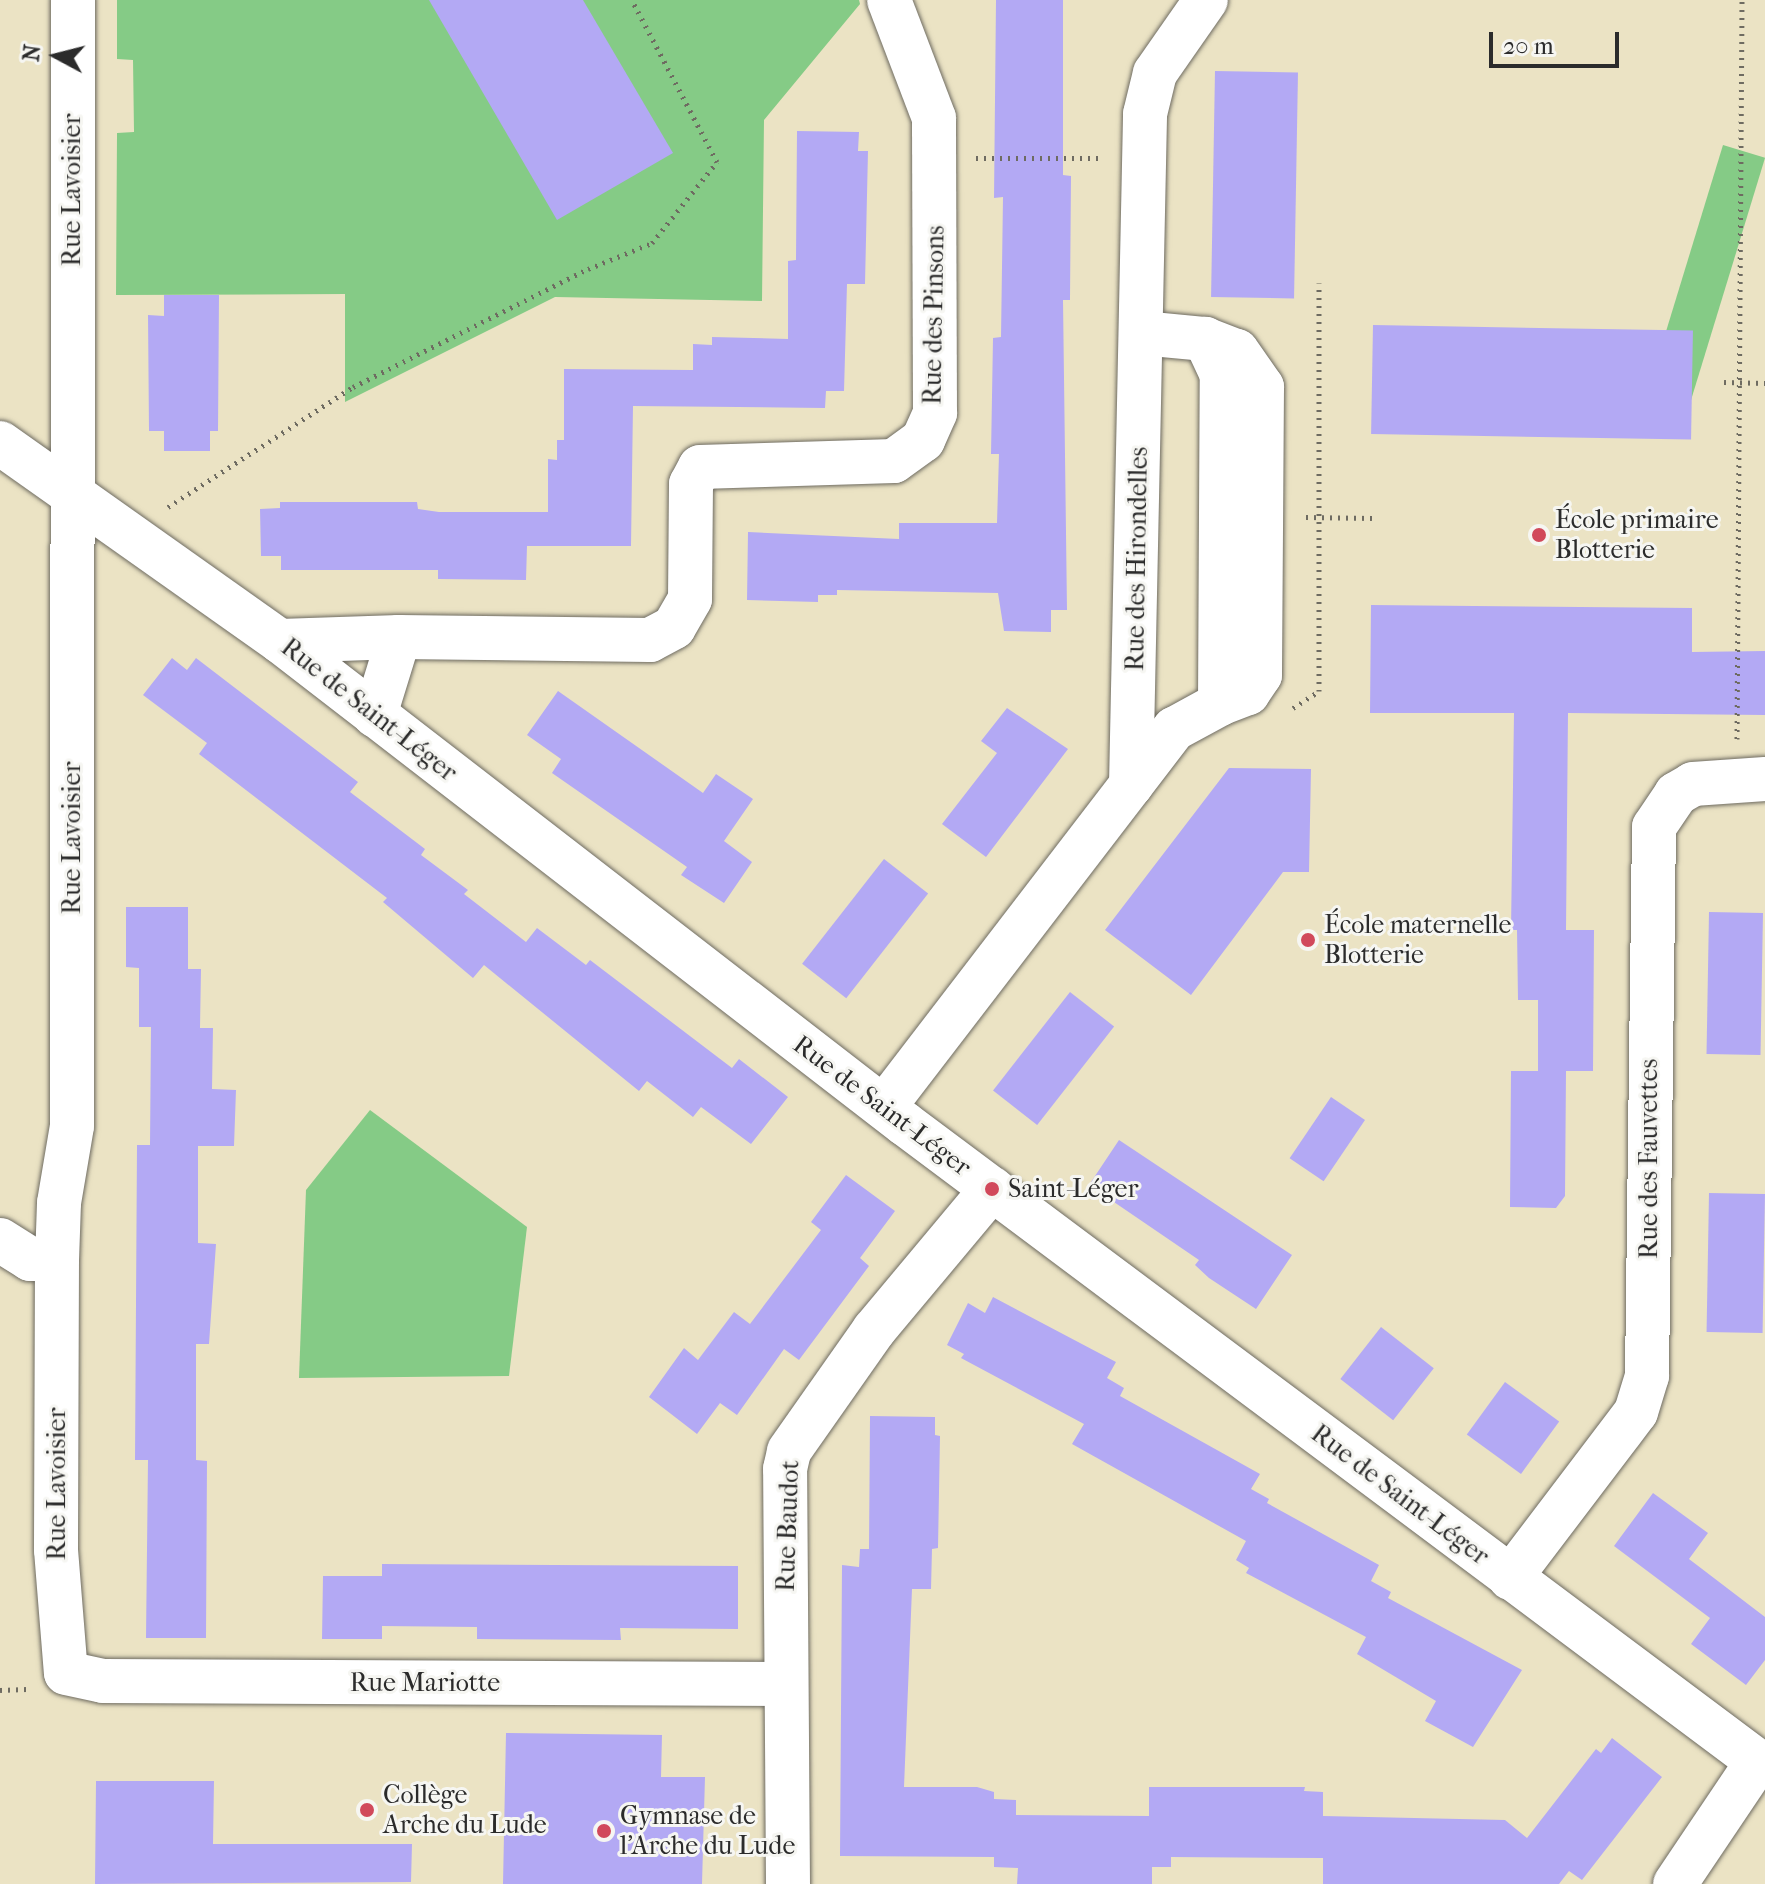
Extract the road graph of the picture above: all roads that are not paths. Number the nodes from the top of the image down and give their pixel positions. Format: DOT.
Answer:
graph roads {
  1 [pos="73,0"];
  2 [pos="889,0"];
  3 [pos="1206,0"];
  4 [pos="1142,333"];
  5 [pos="0,443"];
  6 [pos="71,493"];
  7 [pos="399,637"];
  8 [pos="280,641"];
  9 [pos="375,715"];
  10 [pos="1751,779"];
  11 [pos="1131,785"];
  12 [pos="884,1107"];
  13 [pos="992,1189"];
  14 [pos="0,1240"];
  15 [pos="57,1259"];
  16 [pos="1510,1578"];
  17 [pos="47,1681"];
  18 [pos="786,1684"];
  19 [pos="1761,1764"];
  20 [pos="788,1884"];
  21 [pos="1675,1884"];
  1 -- 6 [label="street, Rue Lavoisier"];
  2 -- 7 [label="street, Rue des Pinsons"];
  3 -- 4 [label="street, Rue des Hirondelles"];
  4 -- 11 [label="street, Rue des Hirondelles"];
  4 -- 11 [label="street"];
  5 -- 6 [label="street, Rue de Saint-Léger"];
  6 -- 8 [label="street, Rue de Saint-Léger"];
  6 -- 15 [label="street, Rue Lavoisier"];
  7 -- 8 [label="street, Rue des Pinsons"];
  7 -- 9 [label="street"];
  8 -- 9 [label="street, Rue de Saint-Léger"];
  9 -- 12 [label="street, Rue de Saint-Léger"];
  10 -- 16 [label="street, Rue des Fauvettes"];
  11 -- 12 [label="street"];
  12 -- 13 [label="street, Rue de Saint-Léger"];
  13 -- 16 [label="street, Rue de Saint-Léger"];
  13 -- 18 [label="street, Rue Baudot"];
  14 -- 15 [label="street"];
  15 -- 17 [label="street, Rue Lavoisier"];
  16 -- 19 [label="street, Rue de Saint-Léger"];
  17 -- 18 [label="street, Rue Mariotte"];
  18 -- 20 [label="street, Rue Baudot"];
  19 -- 21 [label="street"];
}
